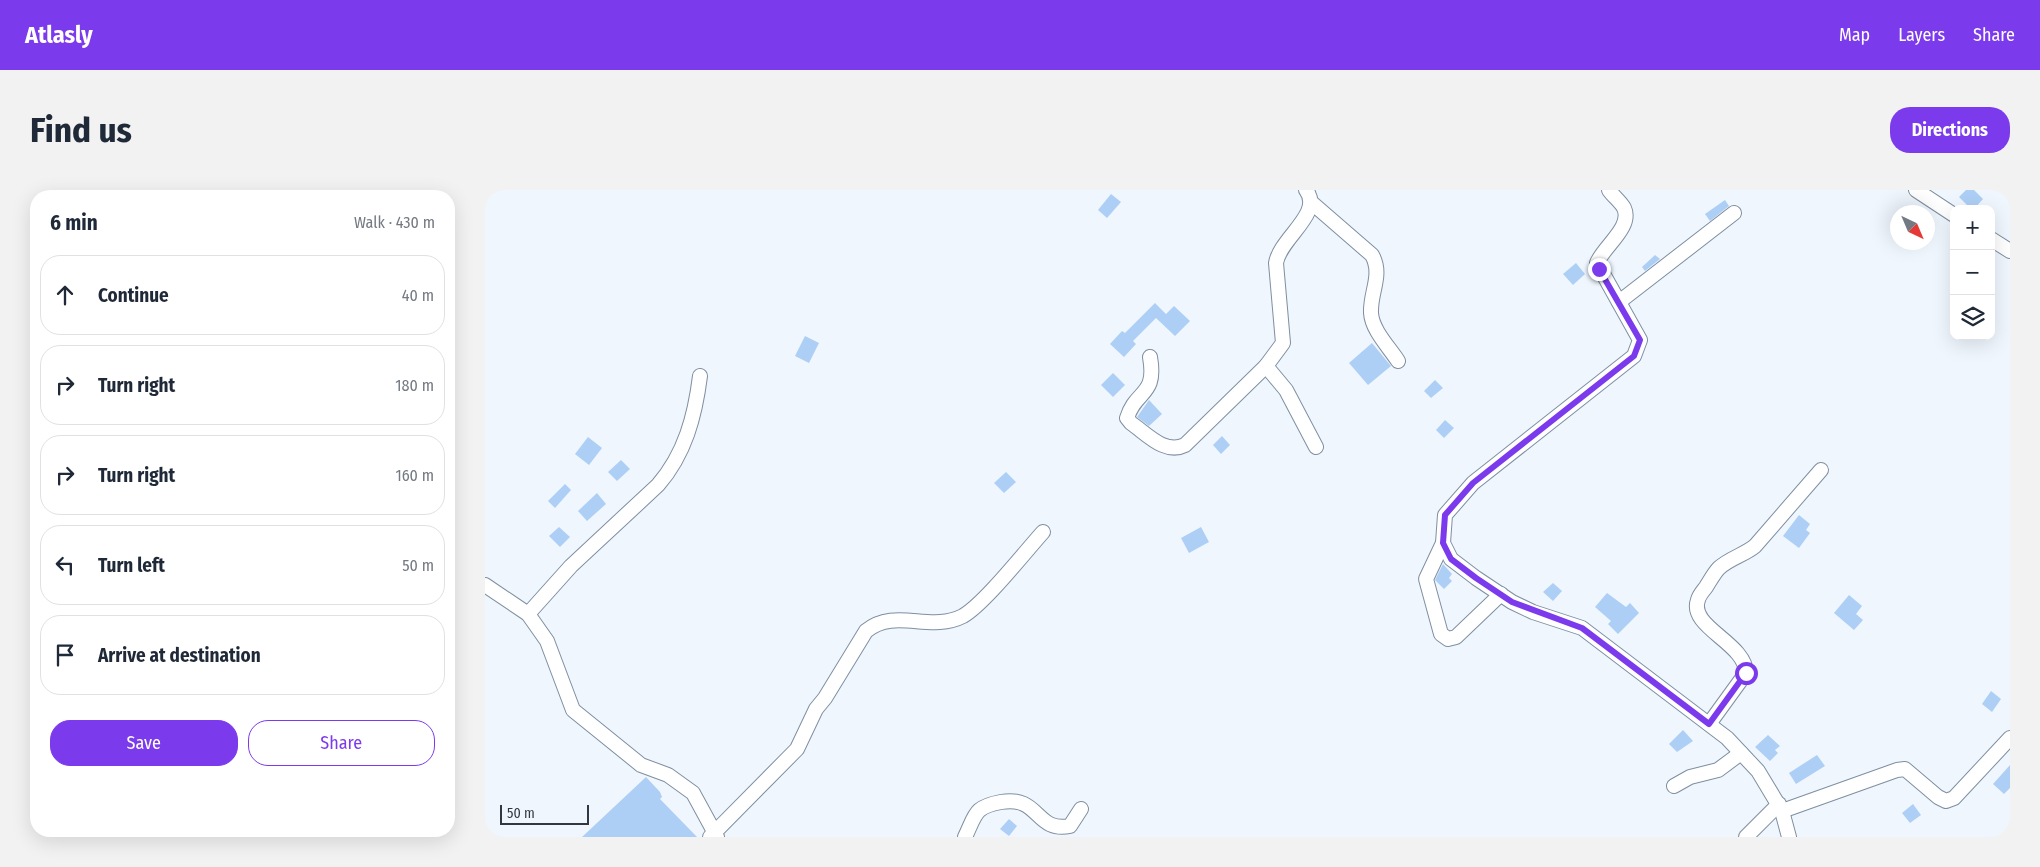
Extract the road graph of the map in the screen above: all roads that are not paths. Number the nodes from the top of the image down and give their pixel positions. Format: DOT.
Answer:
graph roads {
  1 [pos="1306,190"];
  2 [pos="1609,190"];
  3 [pos="1916,190"];
  4 [pos="1312,203"];
  5 [pos="1734,212"];
  6 [pos="1950,212"];
  7 [pos="1995,242"];
  8 [pos="2010,252"];
  9 [pos="1619,302"];
  10 [pos="1150,357"];
  11 [pos="1398,361"];
  12 [pos="1266,366"];
  13 [pos="699,376"];
  14 [pos="1315,447"];
  15 [pos="1821,470"];
  16 [pos="1043,532"];
  17 [pos="1443,543"];
  18 [pos="485,585"];
  19 [pos="1501,594"];
  20 [pos="528,614"];
  21 [pos="1709,724"];
  22 [pos="2010,738"];
  23 [pos="1741,753"];
  24 [pos="1674,786"];
  25 [pos="1780,807"];
  26 [pos="1081,809"];
  27 [pos="714,836"];
  28 [pos="965,837"];
  29 [pos="1746,837"];
  30 [pos="1789,837"];
  1 -- 4 [label="street"];
  2 -- 9 [label="street"];
  3 -- 6 [label="street"];
  4 -- 11 [label="street"];
  4 -- 12 [label="street"];
  5 -- 9 [label="street"];
  7 -- 8 [label="street"];
  9 -- 17 [label="street"];
  10 -- 12 [label="street"];
  12 -- 14 [label="street"];
  13 -- 20 [label="street"];
  15 -- 21 [label="street"];
  16 -- 27 [label="street"];
  17 -- 19 [label="street"];
  17 -- 19 [label="street"];
  18 -- 20 [label="street"];
  19 -- 21 [label="street"];
  20 -- 27 [label="street"];
  21 -- 23 [label="street"];
  22 -- 25 [label="street"];
  23 -- 24 [label="street"];
  23 -- 25 [label="street"];
  25 -- 29 [label="street"];
  25 -- 30 [label="street"];
  26 -- 28 [label="street"];
}
